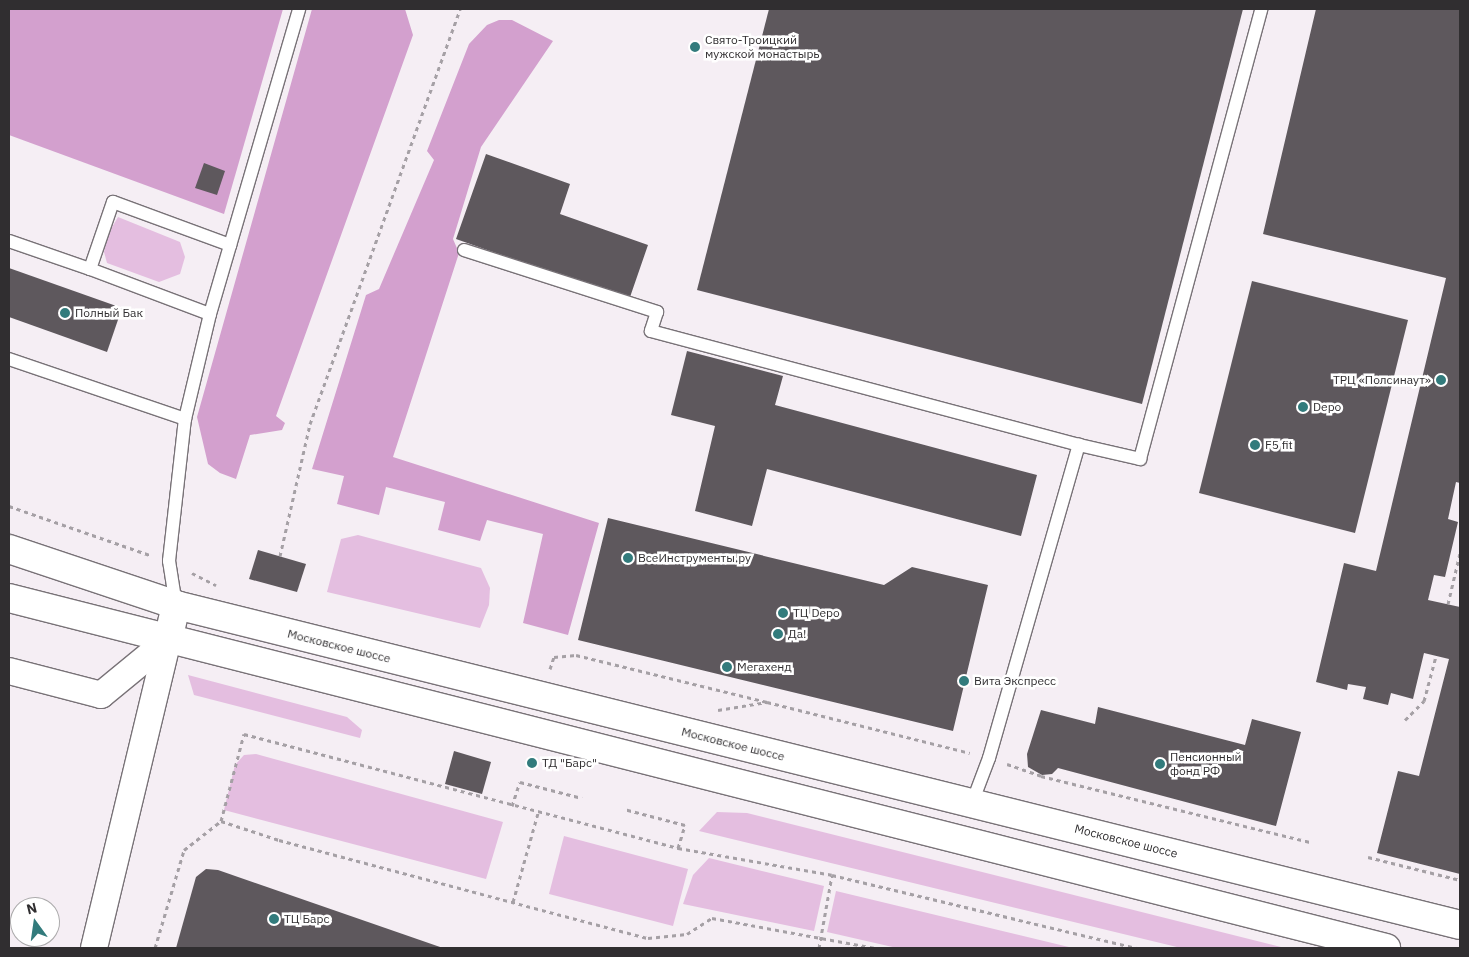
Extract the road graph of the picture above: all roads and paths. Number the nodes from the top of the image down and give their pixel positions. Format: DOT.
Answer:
graph roads {
  1 [pos="299,9"];
  2 [pos="460,9"];
  3 [pos="1261,9"];
  4 [pos="9,241"];
  5 [pos="230,245"];
  6 [pos="464,250"];
  7 [pos="90,269"];
  8 [pos="210,314"];
  9 [pos="9,359"];
  10 [pos="185,419"];
  11 [pos="1079,446"];
  12 [pos="9,506"];
  13 [pos="9,549"];
  14 [pos="1460,552"];
  15 [pos="280,556"];
  16 [pos="169,561"];
  17 [pos="226,588"];
  18 [pos="9,598"];
  19 [pos="1448,604"];
  20 [pos="176,605"];
  21 [pos="168,640"];
  22 [pos="1436,656"];
  23 [pos="9,672"];
  24 [pos="548,674"];
  25 [pos="767,702"];
  26 [pos="709,712"];
  27 [pos="1405,720"];
  28 [pos="990,758"];
  29 [pos="582,798"];
  30 [pos="972,803"];
  31 [pos="512,806"];
  32 [pos="624,808"];
  33 [pos="538,813"];
  34 [pos="221,821"];
  35 [pos="1310,842"];
  36 [pos="678,848"];
  37 [pos="1368,857"];
  38 [pos="832,875"];
  39 [pos="1460,880"];
  40 [pos="513,902"];
  41 [pos="1460,925"];
  42 [pos="821,937"];
  43 [pos="94,948"];
  44 [pos="155,948"];
  45 [pos="819,948"];
  46 [pos="875,948"];
  47 [pos="1136,948"];
  48 [pos="1386,948"];
  1 -- 5 [label="lane"];
  2 -- 15 [label="path"];
  3 -- 11 [label="lane"];
  4 -- 7 [label="lane"];
  5 -- 7 [label="lane"];
  5 -- 8 [label="lane"];
  6 -- 11 [label="lane"];
  7 -- 8 [label="lane"];
  8 -- 10 [label="lane"];
  9 -- 10 [label="lane"];
  10 -- 16 [label="lane"];
  11 -- 28 [label="lane"];
  12 -- 16 [label="path"];
  13 -- 20 [label="main road, Московское шоссе"];
  14 -- 19 [label="path"];
  16 -- 17 [label="path"];
  16 -- 20 [label="lane"];
  18 -- 21 [label="main road"];
  20 -- 21 [label="main road"];
  20 -- 30 [label="main road, Московское шоссе"];
  21 -- 23 [label="street"];
  21 -- 43 [label="street"];
  21 -- 48 [label="main road"];
  22 -- 27 [label="path"];
  24 -- 25 [label="path"];
  25 -- 26 [label="path"];
  25 -- 28 [label="path"];
  28 -- 30 [label="lane"];
  28 -- 35 [label="path"];
  29 -- 31 [label="path"];
  30 -- 41 [label="main road, Московское шоссе"];
  31 -- 33 [label="path"];
  31 -- 34 [label="path"];
  32 -- 36 [label="path"];
  33 -- 36 [label="path"];
  33 -- 40 [label="path"];
  34 -- 40 [label="path"];
  34 -- 44 [label="path"];
  36 -- 38 [label="path"];
  37 -- 39 [label="path"];
  38 -- 42 [label="path"];
  38 -- 47 [label="path"];
  40 -- 42 [label="path"];
  42 -- 45 [label="path"];
  42 -- 46 [label="path"];
}
